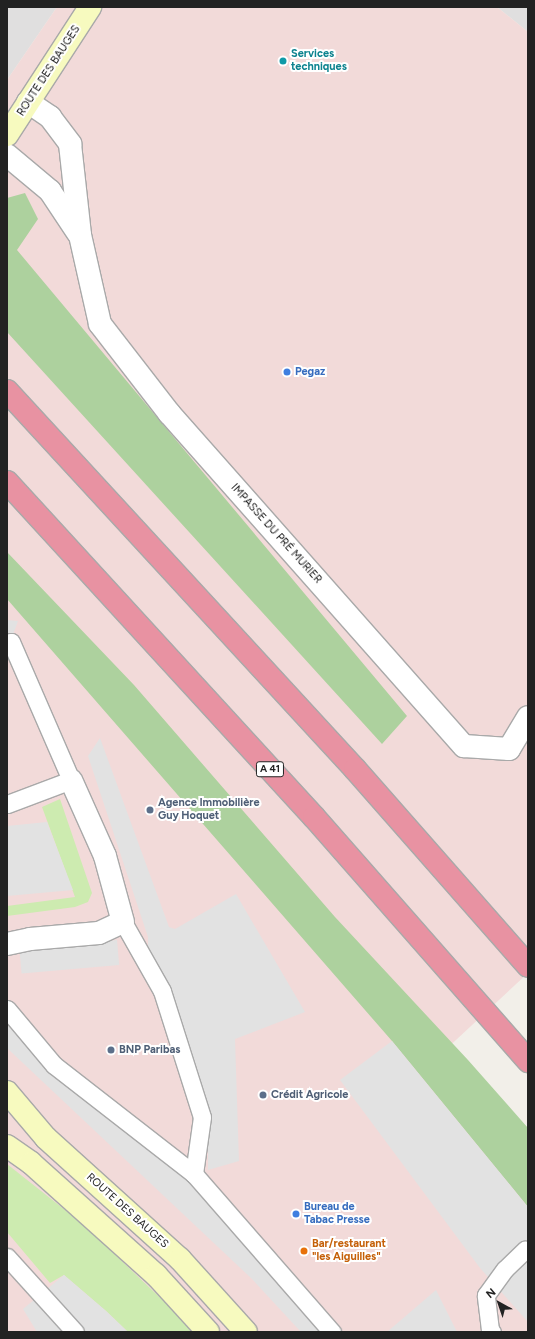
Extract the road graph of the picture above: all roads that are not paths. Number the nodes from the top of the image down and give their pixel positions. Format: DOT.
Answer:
graph roads {
  1 [pos="90,7"];
  2 [pos="28,102"];
  3 [pos="7,134"];
  4 [pos="7,155"];
  5 [pos="80,235"];
  6 [pos="7,391"];
  7 [pos="7,482"];
  8 [pos="7,643"];
  9 [pos="528,717"];
  10 [pos="71,780"];
  11 [pos="7,804"];
  12 [pos="123,922"];
  13 [pos="7,944"];
  14 [pos="528,966"];
  15 [pos="7,1009"];
  16 [pos="528,1061"];
  17 [pos="7,1092"];
  18 [pos="7,1146"];
  19 [pos="194,1174"];
  20 [pos="525,1250"];
  21 [pos="7,1257"];
  22 [pos="75,1332"];
  23 [pos="208,1332"];
  24 [pos="246,1332"];
  25 [pos="332,1332"];
  26 [pos="492,1332"];
  1 -- 2 [label="main road, ROUTE DES BAUGES"];
  2 -- 3 [label="main road, ROUTE DES BAUGES"];
  2 -- 5 [label="street, IMPASSE DU PRÉ MURIER"];
  4 -- 5 [label="street, IMPASSE DU PRÉ MURIER"];
  5 -- 9 [label="street, IMPASSE DU PRÉ MURIER"];
  6 -- 14 [label="highway"];
  7 -- 16 [label="highway, A 41"];
  8 -- 10 [label="lane"];
  10 -- 11 [label="lane"];
  10 -- 12 [label="street"];
  12 -- 13 [label="street"];
  12 -- 19 [label="lane"];
  15 -- 19 [label="lane"];
  17 -- 24 [label="main road, ROUTE DES BAUGES"];
  18 -- 23 [label="main road"];
  19 -- 25 [label="lane"];
  20 -- 26 [label="lane"];
  21 -- 22 [label="lane"];
}
